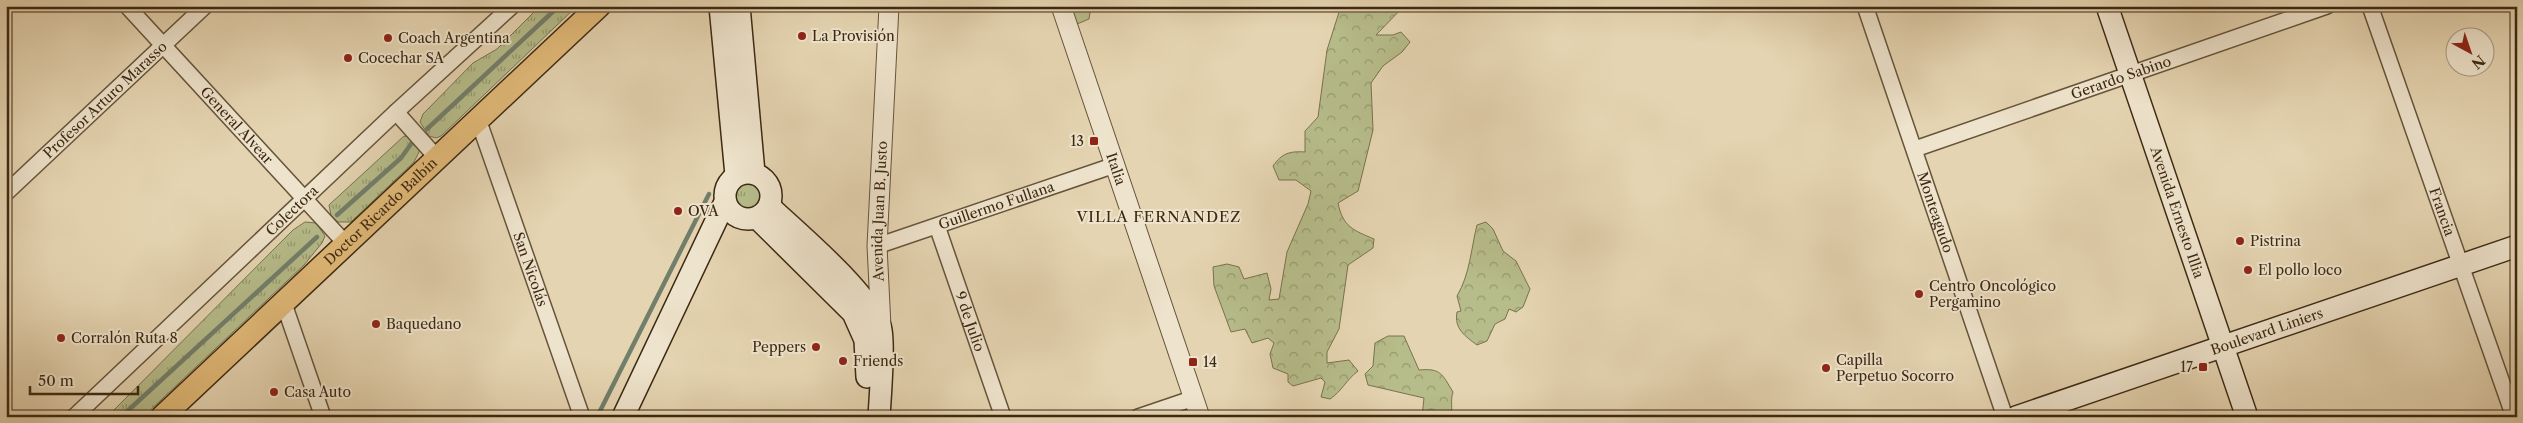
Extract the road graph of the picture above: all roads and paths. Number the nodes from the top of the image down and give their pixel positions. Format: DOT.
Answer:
graph roads {
  1 [pos="127,6"];
  2 [pos="205,6"];
  3 [pos="512,6"];
  4 [pos="599,6"];
  5 [pos="720,6"];
  6 [pos="739,6"];
  7 [pos="889,6"];
  8 [pos="1061,6"];
  9 [pos="1865,6"];
  10 [pos="2107,6"];
  11 [pos="2327,6"];
  12 [pos="2370,6"];
  13 [pos="163,46"];
  14 [pos="2131,75"];
  15 [pos="396,112"];
  16 [pos="479,122"];
  17 [pos="1914,149"];
  18 [pos="438,160"];
  19 [pos="1115,165"];
  20 [pos="745,174"];
  21 [pos="6,193"];
  22 [pos="304,199"];
  23 [pos="747,211"];
  24 [pos="937,226"];
  25 [pos="347,244"];
  26 [pos="877,246"];
  27 [pos="2517,246"];
  28 [pos="2462,264"];
  29 [pos="284,304"];
  30 [pos="881,327"];
  31 [pos="2222,347"];
  32 [pos="1194,398"];
  33 [pos="74,417"];
  34 [pos="162,417"];
  35 [pos="323,417"];
  36 [pos="582,417"];
  37 [pos="623,417"];
  38 [pos="867,417"];
  39 [pos="879,417"];
  40 [pos="1003,417"];
  41 [pos="1138,417"];
  42 [pos="1200,417"];
  43 [pos="2005,417"];
  44 [pos="2016,417"];
  45 [pos="2247,417"];
  46 [pos="2514,417"];
  1 -- 13 [label="street, General Alvear"];
  2 -- 13 [label="street, Profesor Arturo Marasso"];
  3 -- 15 [label="street, Colectora"];
  4 -- 16 [label="main road, Doctor Ricardo Balbín"];
  5 -- 20 [label="main road"];
  6 -- 20 [label="main road"];
  7 -- 26 [label="street, Avenida Juan B. Justo"];
  8 -- 19 [label="street, Italia"];
  9 -- 17 [label="street, Monteagudo"];
  10 -- 14 [label="main road, Avenida Ernesto Illia"];
  11 -- 14 [label="street, Gerardo Sabino"];
  12 -- 28 [label="street, Francia"];
  13 -- 21 [label="street, Profesor Arturo Marasso"];
  13 -- 22 [label="street, General Alvear"];
  14 -- 17 [label="street, Gerardo Sabino"];
  14 -- 31 [label="main road, Avenida Ernesto Illia"];
  15 -- 18 [label="street"];
  15 -- 22 [label="street, Colectora"];
  16 -- 18 [label="main road, Doctor Ricardo Balbín"];
  16 -- 36 [label="street, San Nicolás"];
  17 -- 43 [label="street, Monteagudo"];
  18 -- 25 [label="main road, Doctor Ricardo Balbín"];
  19 -- 24 [label="street, Guillermo Fullana"];
  19 -- 32 [label="street, Italia"];
  20 -- 23 [label="main road"];
  20 -- 23 [label="main road"];
  22 -- 25 [label="street, General Alvear"];
  22 -- 33 [label="street, Colectora"];
  23 -- 30 [label="main road"];
  23 -- 37 [label="main road"];
  23 -- 38 [label="main road"];
  24 -- 26 [label="street, Guillermo Fullana"];
  24 -- 40 [label="street, 9 de Julio"];
  25 -- 29 [label="main road, Doctor Ricardo Balbín"];
  26 -- 30 [label="street, Avenida Juan B. Justo"];
  27 -- 28 [label="main road, Boulevard Liniers"];
  28 -- 31 [label="main road, Boulevard Liniers"];
  28 -- 46 [label="street, Francia"];
  29 -- 34 [label="main road, Doctor Ricardo Balbín"];
  29 -- 35 [label="street"];
  30 -- 39 [label="main road, Avenida Juan B. Justo"];
  31 -- 44 [label="main road, Boulevard Liniers"];
  31 -- 45 [label="main road, Avenida Ernesto Illia"];
  32 -- 41 [label="street"];
  32 -- 42 [label="street, Italia"];
}
